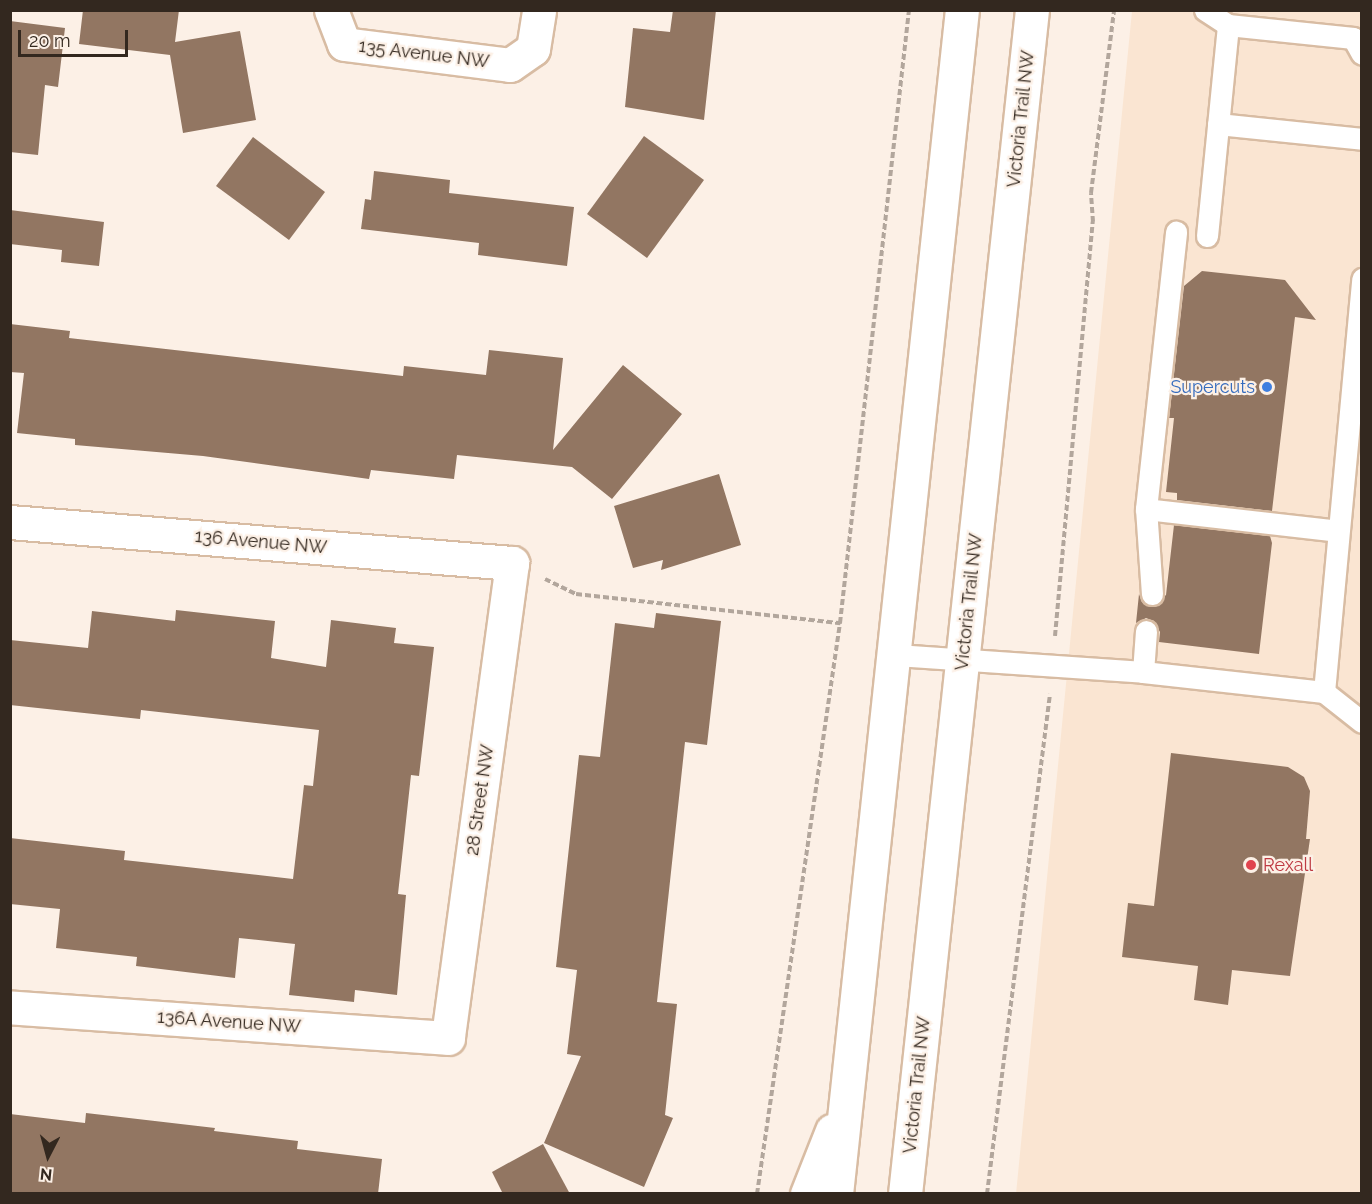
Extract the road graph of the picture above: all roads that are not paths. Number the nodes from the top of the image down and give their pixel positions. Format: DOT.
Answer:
graph roads {
  1 [pos="331,10"];
  2 [pos="539,10"];
  3 [pos="962,10"];
  4 [pos="1032,10"];
  5 [pos="1205,10"];
  6 [pos="1228,25"];
  7 [pos="1362,54"];
  8 [pos="1218,124"];
  9 [pos="1362,139"];
  10 [pos="1176,232"];
  11 [pos="1207,236"];
  12 [pos="1362,279"];
  13 [pos="1146,509"];
  14 [pos="10,522"];
  15 [pos="1338,531"];
  16 [pos="512,563"];
  17 [pos="1152,594"];
  18 [pos="1146,631"];
  19 [pos="896,655"];
  20 [pos="963,661"];
  21 [pos="1143,672"];
  22 [pos="1324,692"];
  23 [pos="1362,722"];
  24 [pos="10,1006"];
  25 [pos="448,1038"];
  26 [pos="846,1096"];
  27 [pos="807,1194"];
  28 [pos="836,1194"];
  29 [pos="905,1194"];
  1 -- 2 [label="main road, 135 Avenue NW"];
  3 -- 19 [label="main road"];
  4 -- 20 [label="main road, Victoria Trail NW"];
  5 -- 6 [label="lane"];
  6 -- 7 [label="lane"];
  6 -- 8 [label="lane"];
  8 -- 9 [label="lane"];
  8 -- 11 [label="lane"];
  10 -- 13 [label="lane"];
  12 -- 15 [label="lane"];
  13 -- 15 [label="lane"];
  13 -- 17 [label="lane"];
  14 -- 16 [label="main road, 136 Avenue NW"];
  15 -- 22 [label="lane"];
  16 -- 25 [label="main road, 28 Street NW"];
  18 -- 21 [label="lane"];
  19 -- 20 [label="lane"];
  19 -- 26 [label="main road"];
  20 -- 21 [label="lane"];
  20 -- 29 [label="main road, Victoria Trail NW"];
  21 -- 22 [label="lane"];
  22 -- 23 [label="lane"];
  24 -- 25 [label="main road, 136A Avenue NW"];
  26 -- 27 [label="main road"];
  26 -- 28 [label="main road"];
}
